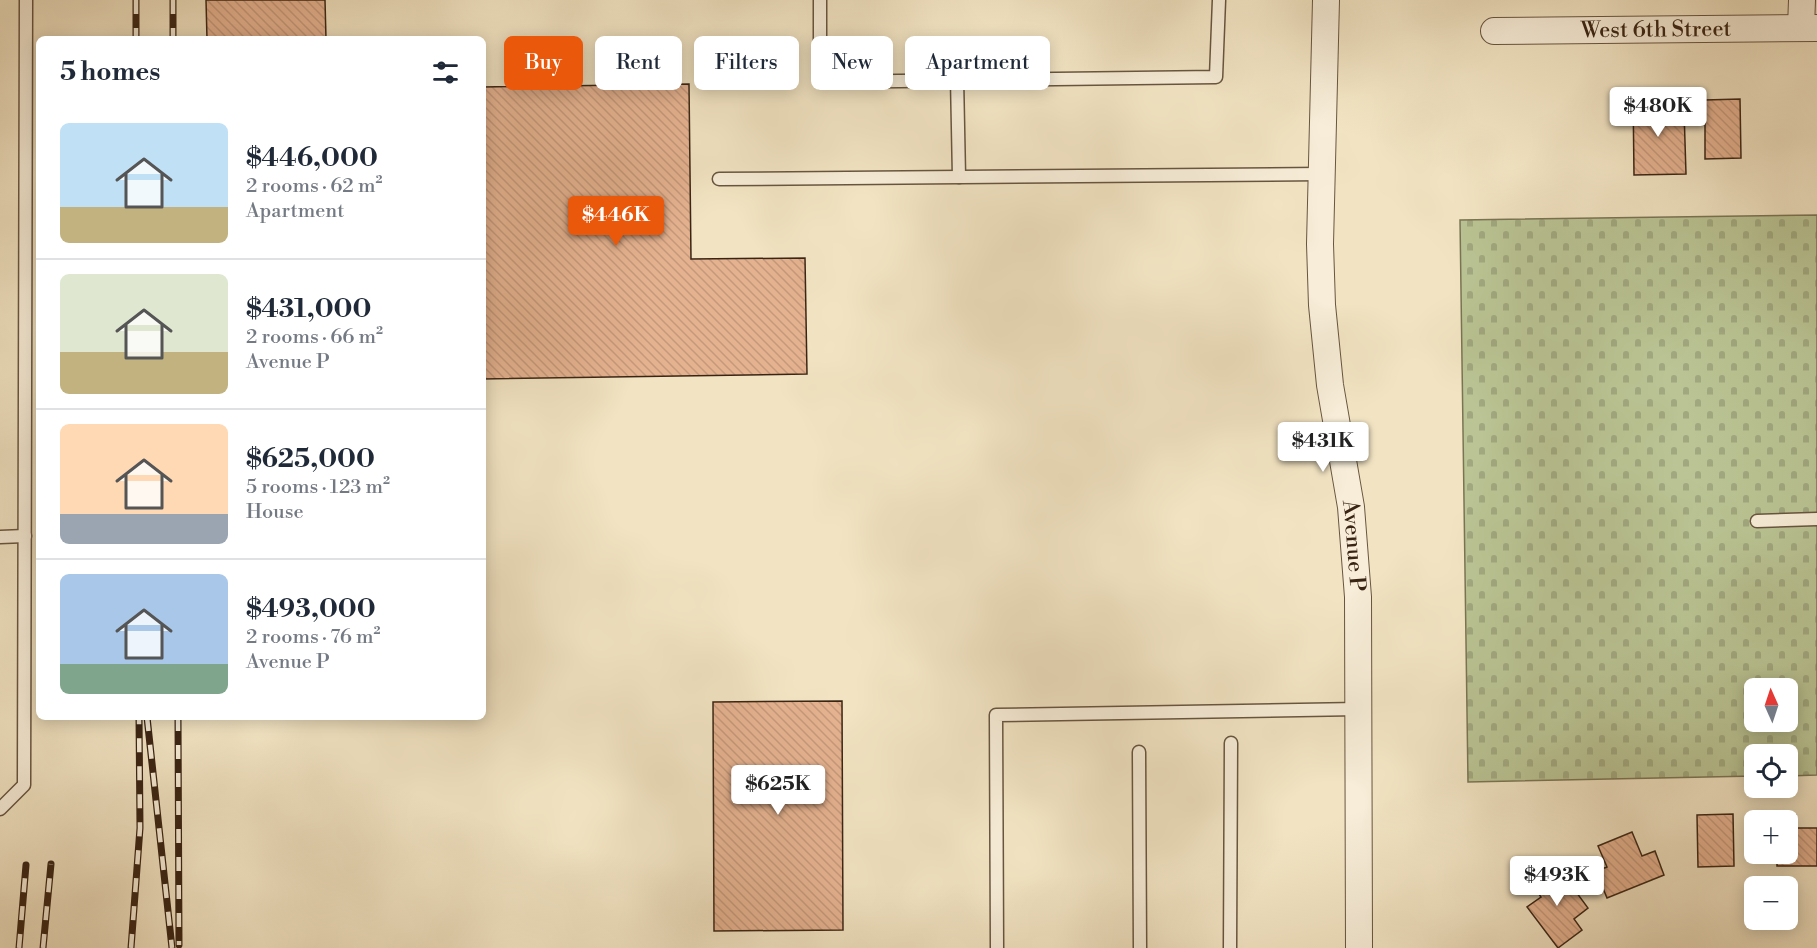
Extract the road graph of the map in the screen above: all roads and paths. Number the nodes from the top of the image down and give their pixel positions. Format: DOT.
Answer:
graph roads {
  1 [pos="26,0"];
  2 [pos="819,0"];
  3 [pos="1219,0"];
  4 [pos="1326,0"];
  5 [pos="1802,0"];
  6 [pos="1809,28"];
  7 [pos="1494,32"];
  8 [pos="1050,78"];
  9 [pos="905,80"];
  10 [pos="957,90"];
  11 [pos="1322,174"];
  12 [pos="959,177"];
  13 [pos="719,179"];
  14 [pos="1817,519"];
  15 [pos="1757,521"];
  16 [pos="25,536"];
  17 [pos="0,537"];
  18 [pos="1358,709"];
  19 [pos="1231,743"];
  20 [pos="1139,752"];
  21 [pos="0,809"];
  22 [pos="997,948"];
  23 [pos="1140,948"];
  24 [pos="1230,948"];
  25 [pos="1359,948"];
  1 -- 16 [label="lane"];
  2 -- 9 [label="lane"];
  3 -- 8 [label="lane"];
  4 -- 11 [label="street, Avenue P"];
  5 -- 6 [label="street"];
  6 -- 7 [label="street, West 6th Street"];
  10 -- 12 [label="lane"];
  11 -- 12 [label="lane"];
  11 -- 18 [label="street, Avenue P"];
  12 -- 13 [label="lane"];
  14 -- 15 [label="lane"];
  16 -- 17 [label="lane"];
  16 -- 21 [label="lane"];
  18 -- 22 [label="lane"];
  18 -- 25 [label="street, Avenue P"];
  19 -- 24 [label="lane"];
  20 -- 23 [label="lane"];
}
